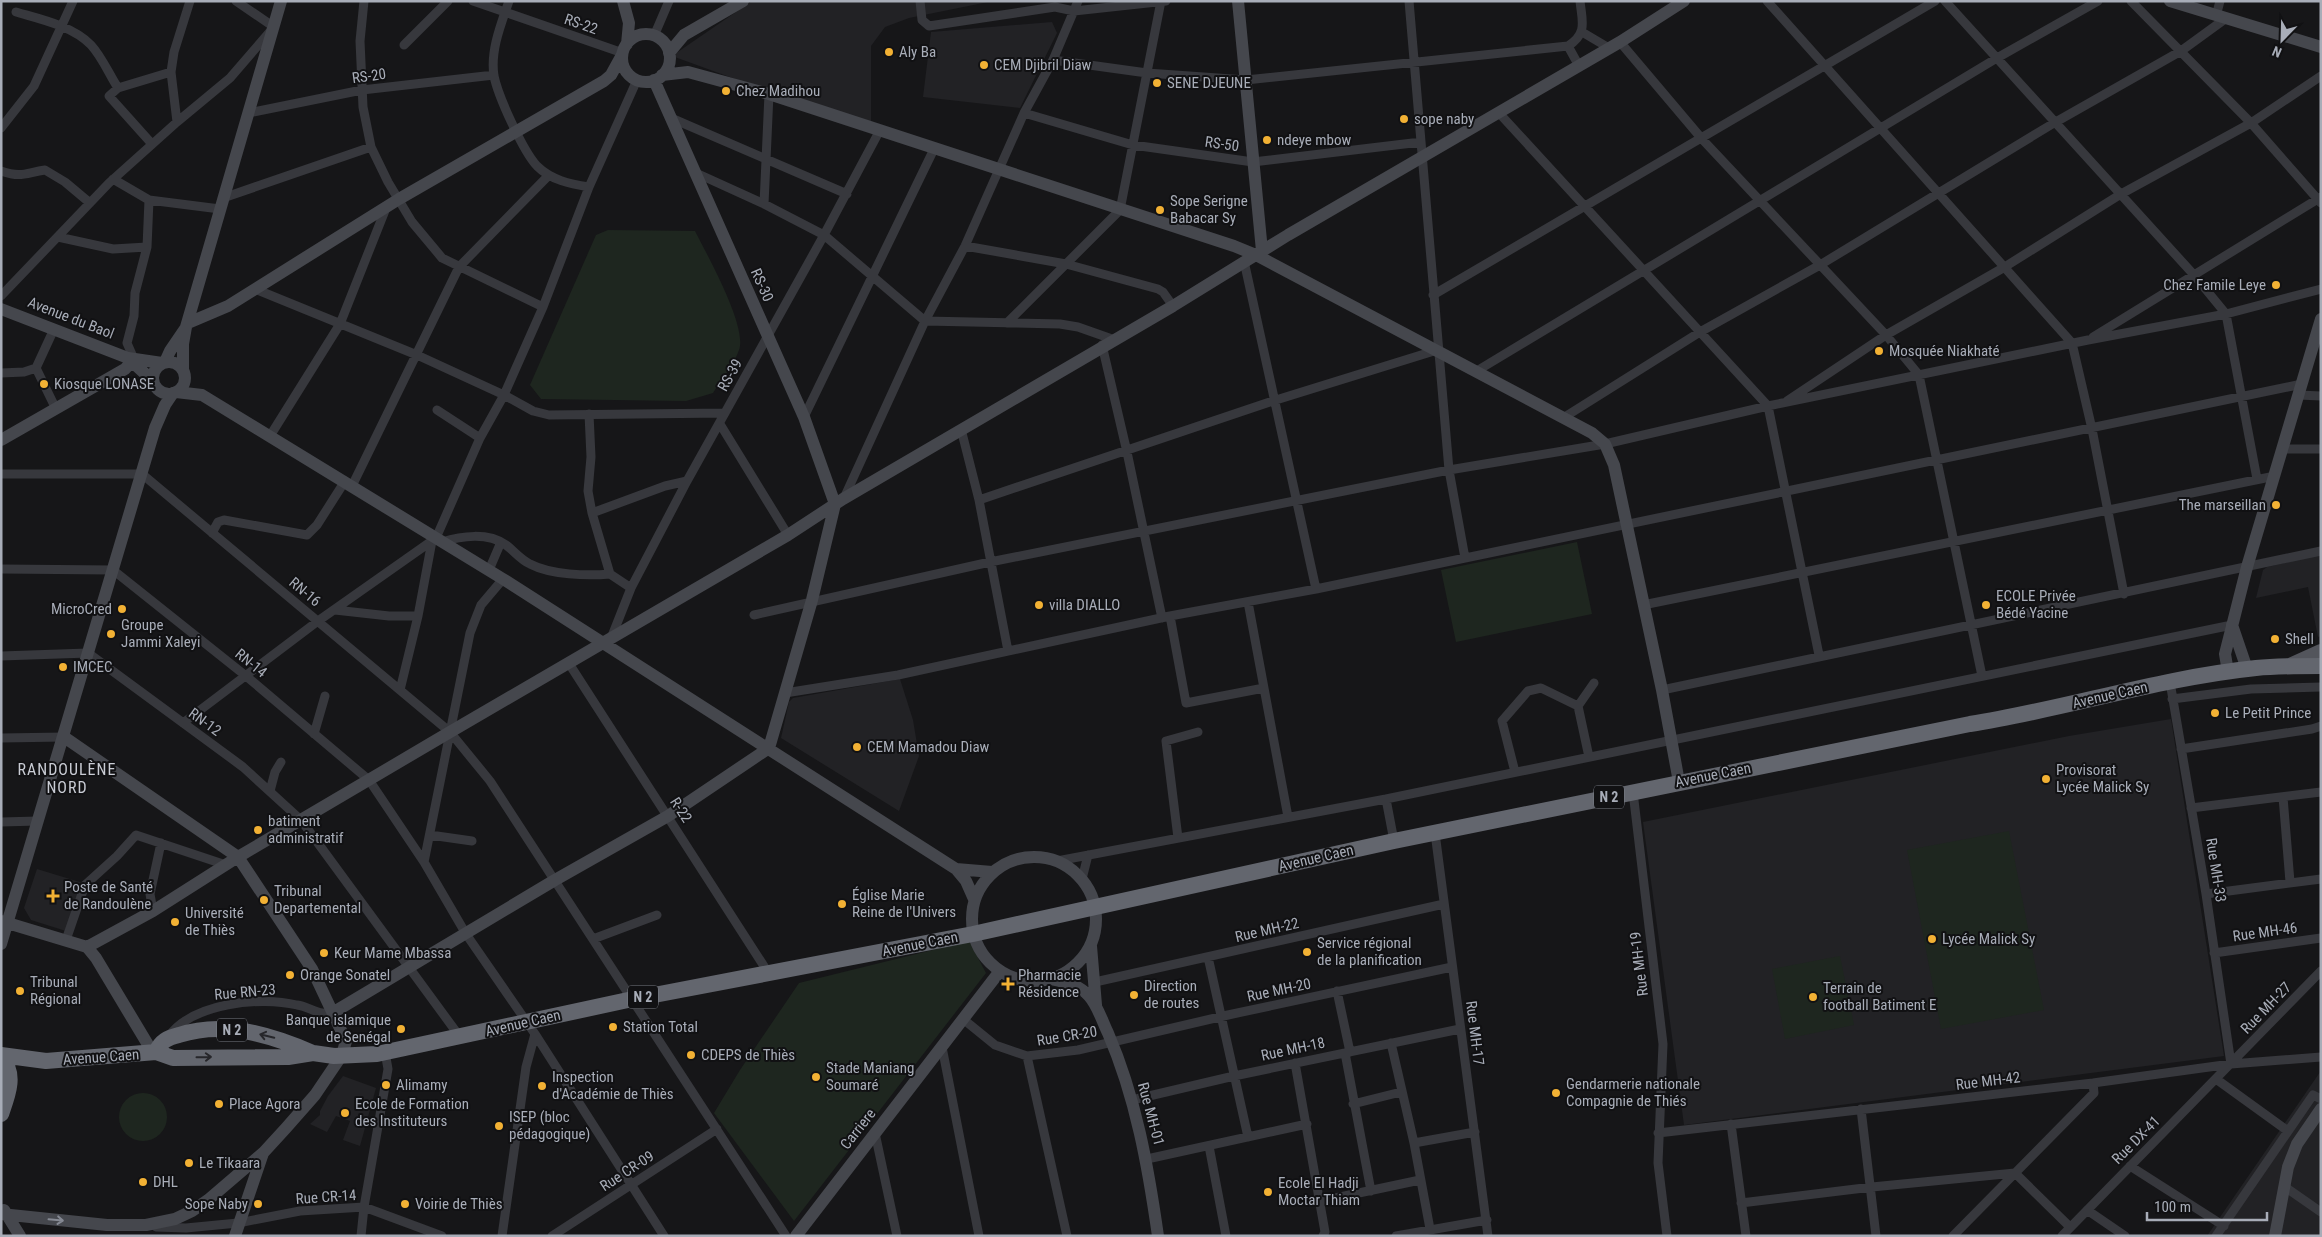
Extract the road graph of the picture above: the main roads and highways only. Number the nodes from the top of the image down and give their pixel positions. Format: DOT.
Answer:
graph roads {
  1 [pos="2321,651"];
  2 [pos="2288,666"];
  3 [pos="2321,666"];
  4 [pos="155,1052"];
  5 [pos="313,1053"];
  6 [pos="1,1057"];
  7 [pos="46,1061"];
  8 [pos="8,1094"];
  9 [pos="1,1114"];
  1 -- 2 [label="main road"];
  2 -- 3 [label="highway, Avenue Caen / N 2"];
  2 -- 5 [label="highway, Avenue Caen / N 2"];
  4 -- 5 [label="highway, Avenue Caen / N 2, one-way"];
  5 -- 4 [label="highway, Avenue Caen / N 2, one-way"];
  4 -- 7 [label="highway, Avenue Caen / N 2"];
  6 -- 7 [label="highway, N 2"];
  6 -- 8 [label="highway"];
  7 -- 8 [label="highway, N 2"];
  8 -- 9 [label="highway"];
}
